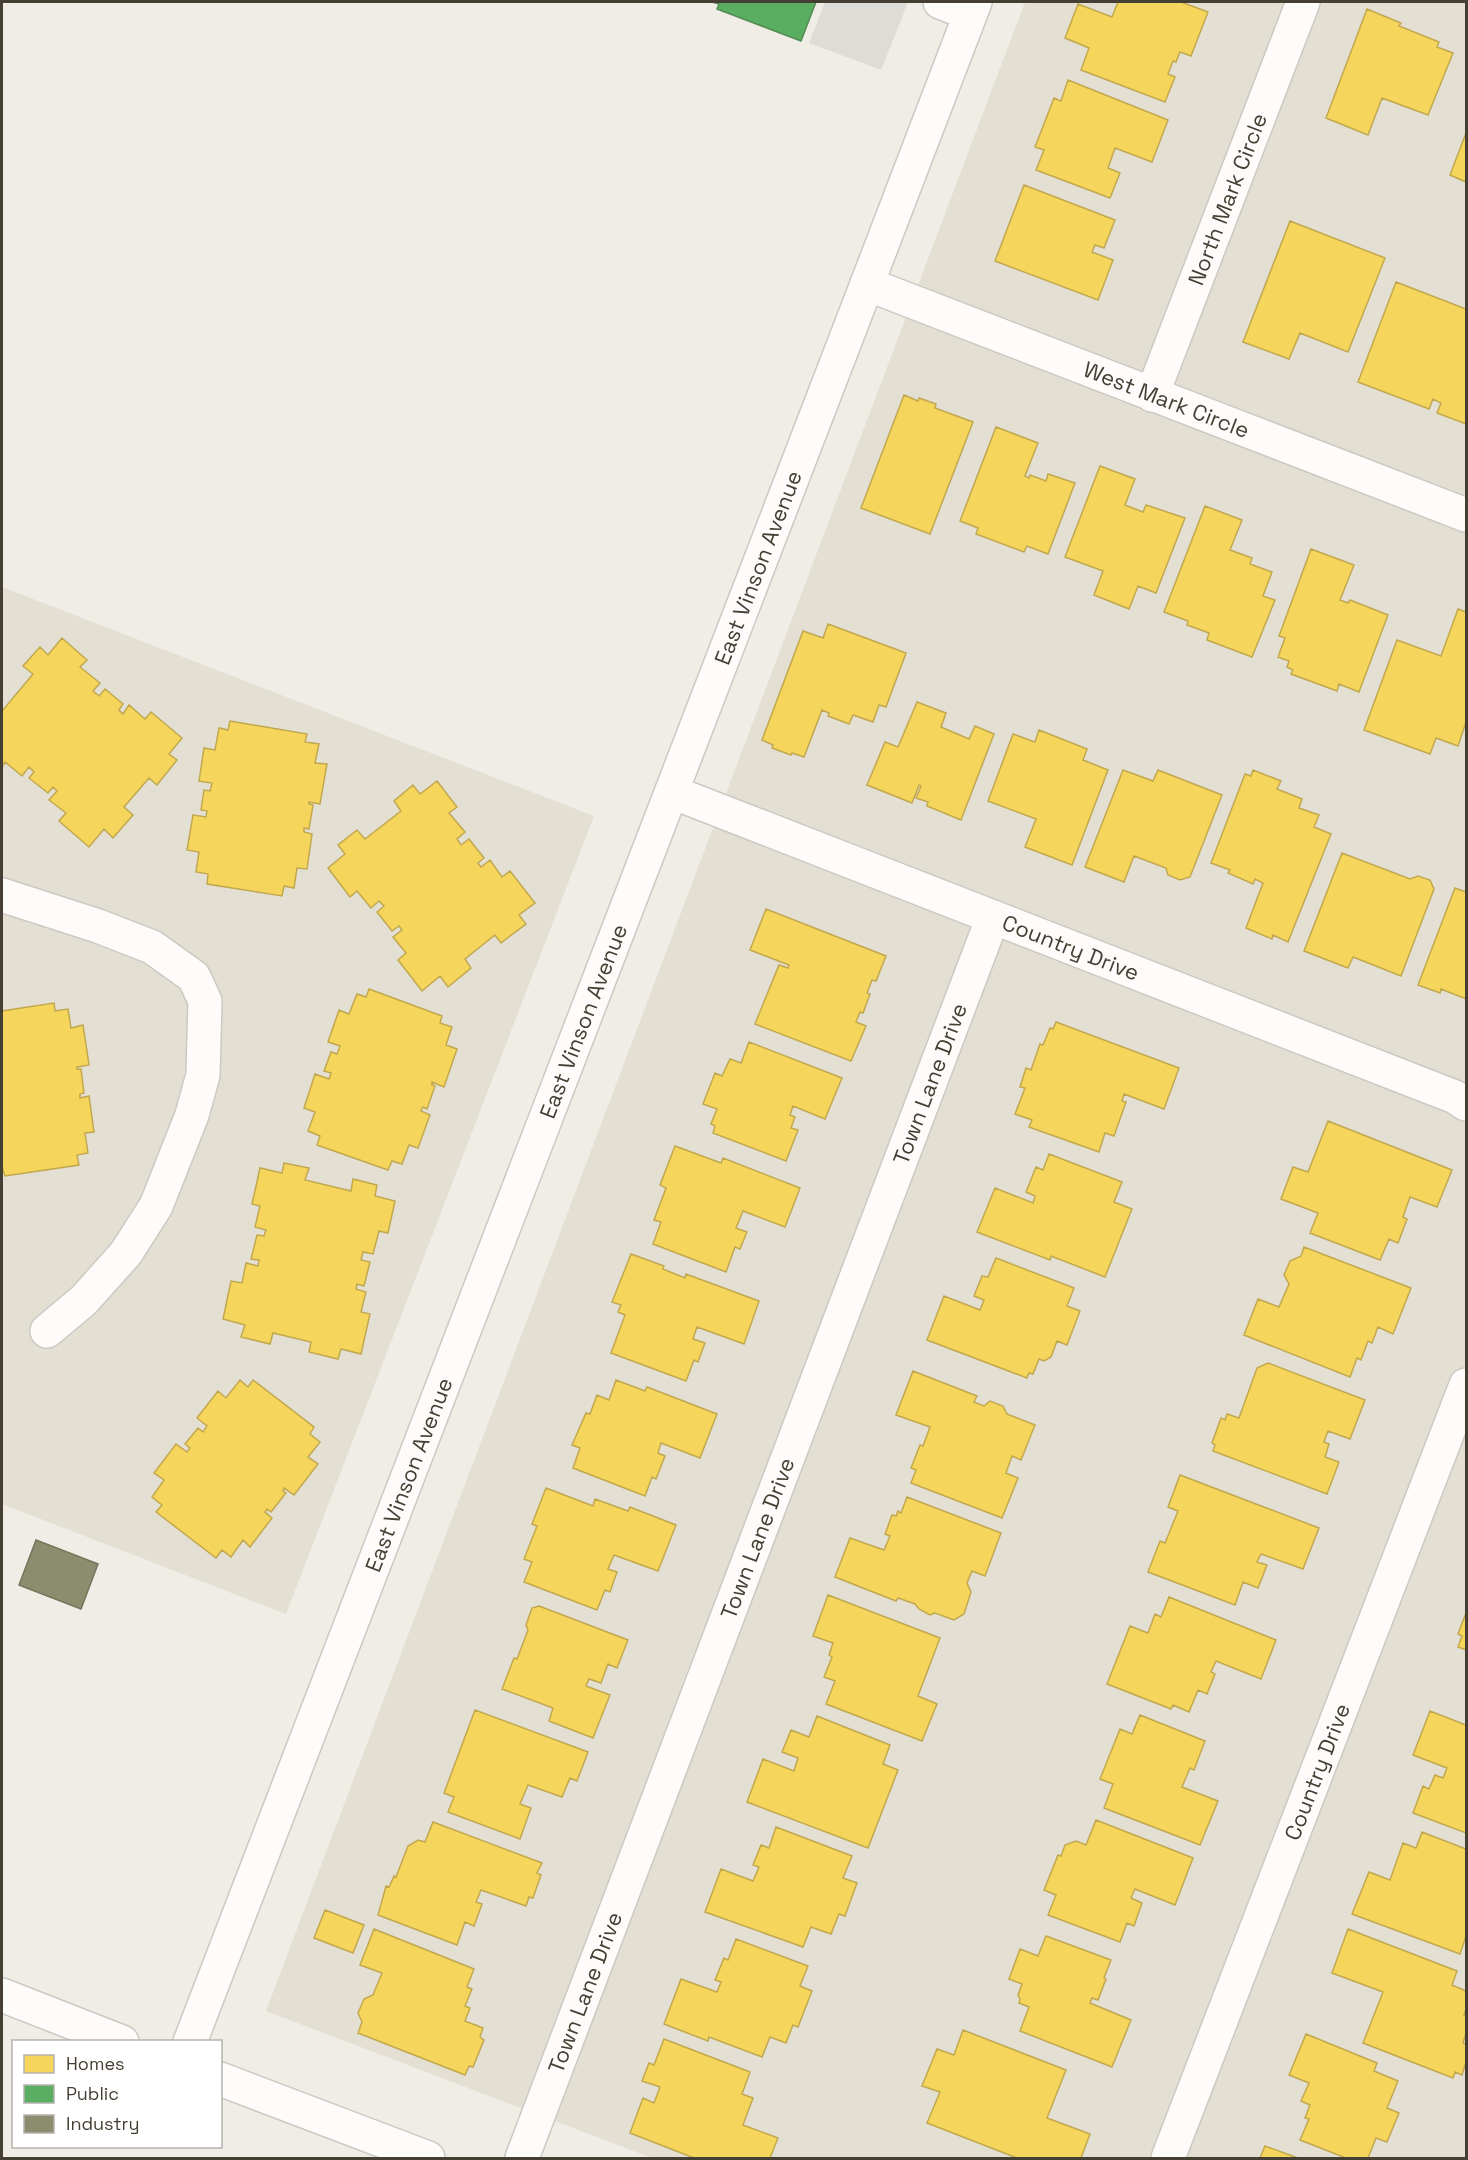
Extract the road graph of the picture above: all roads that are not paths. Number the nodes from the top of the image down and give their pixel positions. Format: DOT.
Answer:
graph roads {
  1 [pos="940,2"];
  2 [pos="1303,2"];
  3 [pos="972,8"];
  4 [pos="867,284"];
  5 [pos="1152,395"];
  6 [pos="1467,515"];
  7 [pos="672,792"];
  8 [pos="2,895"];
  9 [pos="993,917"];
  10 [pos="1467,1104"];
  11 [pos="47,1331"];
  12 [pos="1467,1385"];
  13 [pos="2,1995"];
  14 [pos="117,2040"];
  15 [pos="191,2040"];
  16 [pos="222,2080"];
  17 [pos="428,2158"];
  18 [pos="522,2158"];
  19 [pos="1168,2158"];
  1 -- 3 [label="street"];
  2 -- 5 [label="street, North Mark Circle"];
  3 -- 4 [label="street, East Vinson Avenue"];
  4 -- 5 [label="street, West Mark Circle"];
  4 -- 7 [label="street, East Vinson Avenue"];
  5 -- 6 [label="street, West Mark Circle"];
  7 -- 9 [label="street, Country Drive"];
  7 -- 15 [label="street, East Vinson Avenue"];
  8 -- 11 [label="street"];
  9 -- 10 [label="street, Country Drive"];
  9 -- 18 [label="street, Town Lane Drive"];
  12 -- 19 [label="street, Country Drive"];
  13 -- 14 [label="street"];
  16 -- 17 [label="street"];
}
